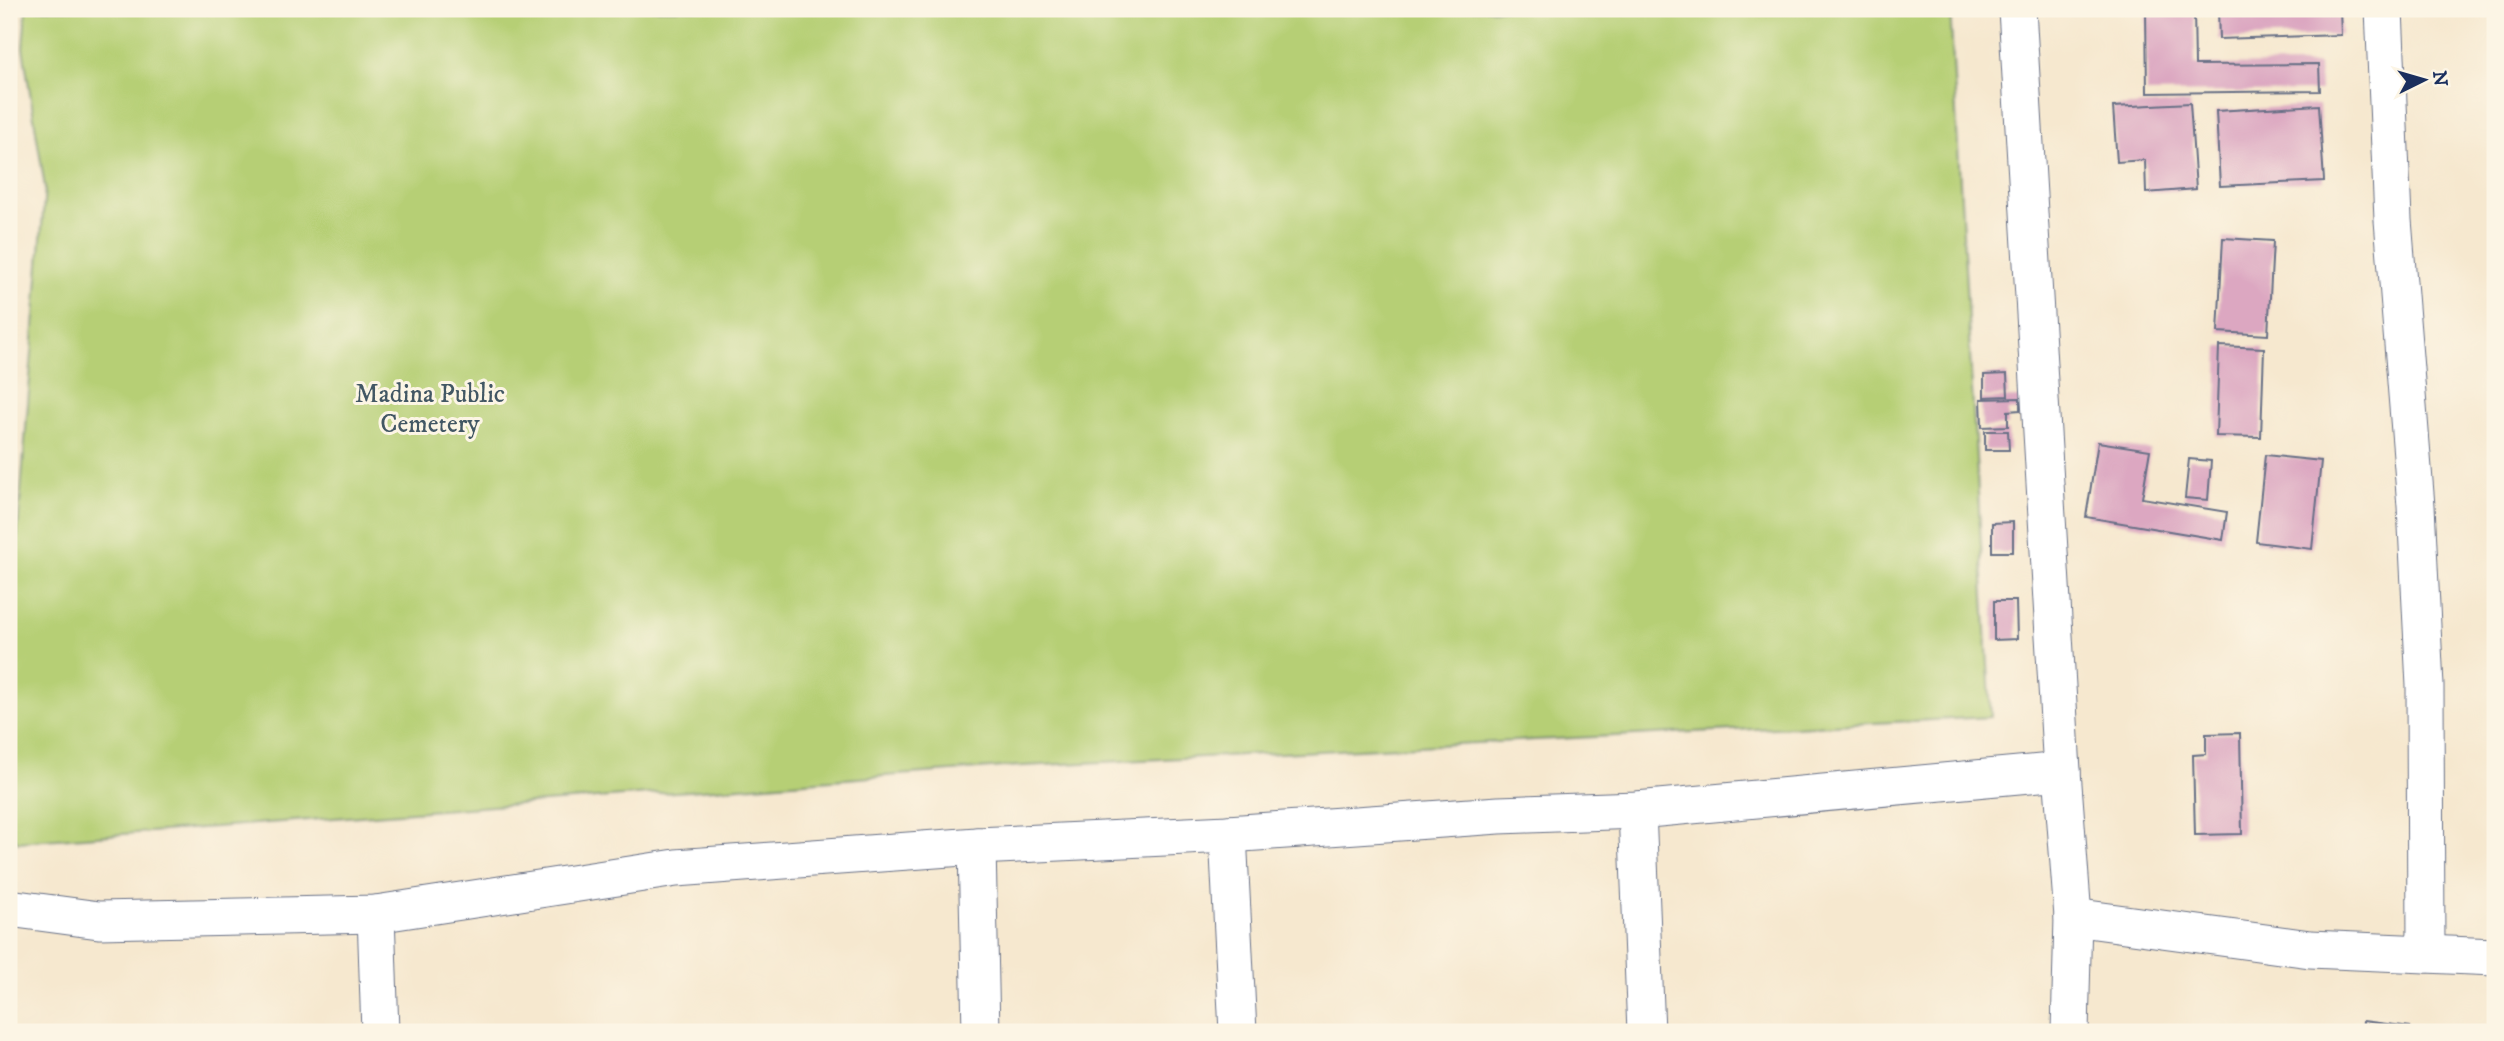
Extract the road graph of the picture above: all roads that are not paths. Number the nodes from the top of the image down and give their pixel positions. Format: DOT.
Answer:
graph roads {
  1 [pos="2017,9"];
  2 [pos="2384,9"];
  3 [pos="2063,771"];
  4 [pos="1637,810"];
  5 [pos="1228,834"];
  6 [pos="977,846"];
  7 [pos="9,908"];
  8 [pos="376,914"];
  9 [pos="2073,916"];
  10 [pos="2426,954"];
  11 [pos="2495,957"];
  12 [pos="380,1032"];
  13 [pos="981,1032"];
  14 [pos="1238,1032"];
  15 [pos="1646,1032"];
  16 [pos="2070,1032"];
  1 -- 3 [label="street"];
  2 -- 10 [label="street"];
  3 -- 4 [label="street"];
  3 -- 9 [label="street"];
  4 -- 5 [label="street"];
  4 -- 15 [label="street"];
  5 -- 6 [label="street"];
  5 -- 14 [label="street"];
  6 -- 8 [label="street"];
  6 -- 13 [label="street"];
  7 -- 8 [label="street"];
  8 -- 12 [label="street"];
  9 -- 10 [label="street"];
  9 -- 16 [label="street"];
  10 -- 11 [label="street"];
}
